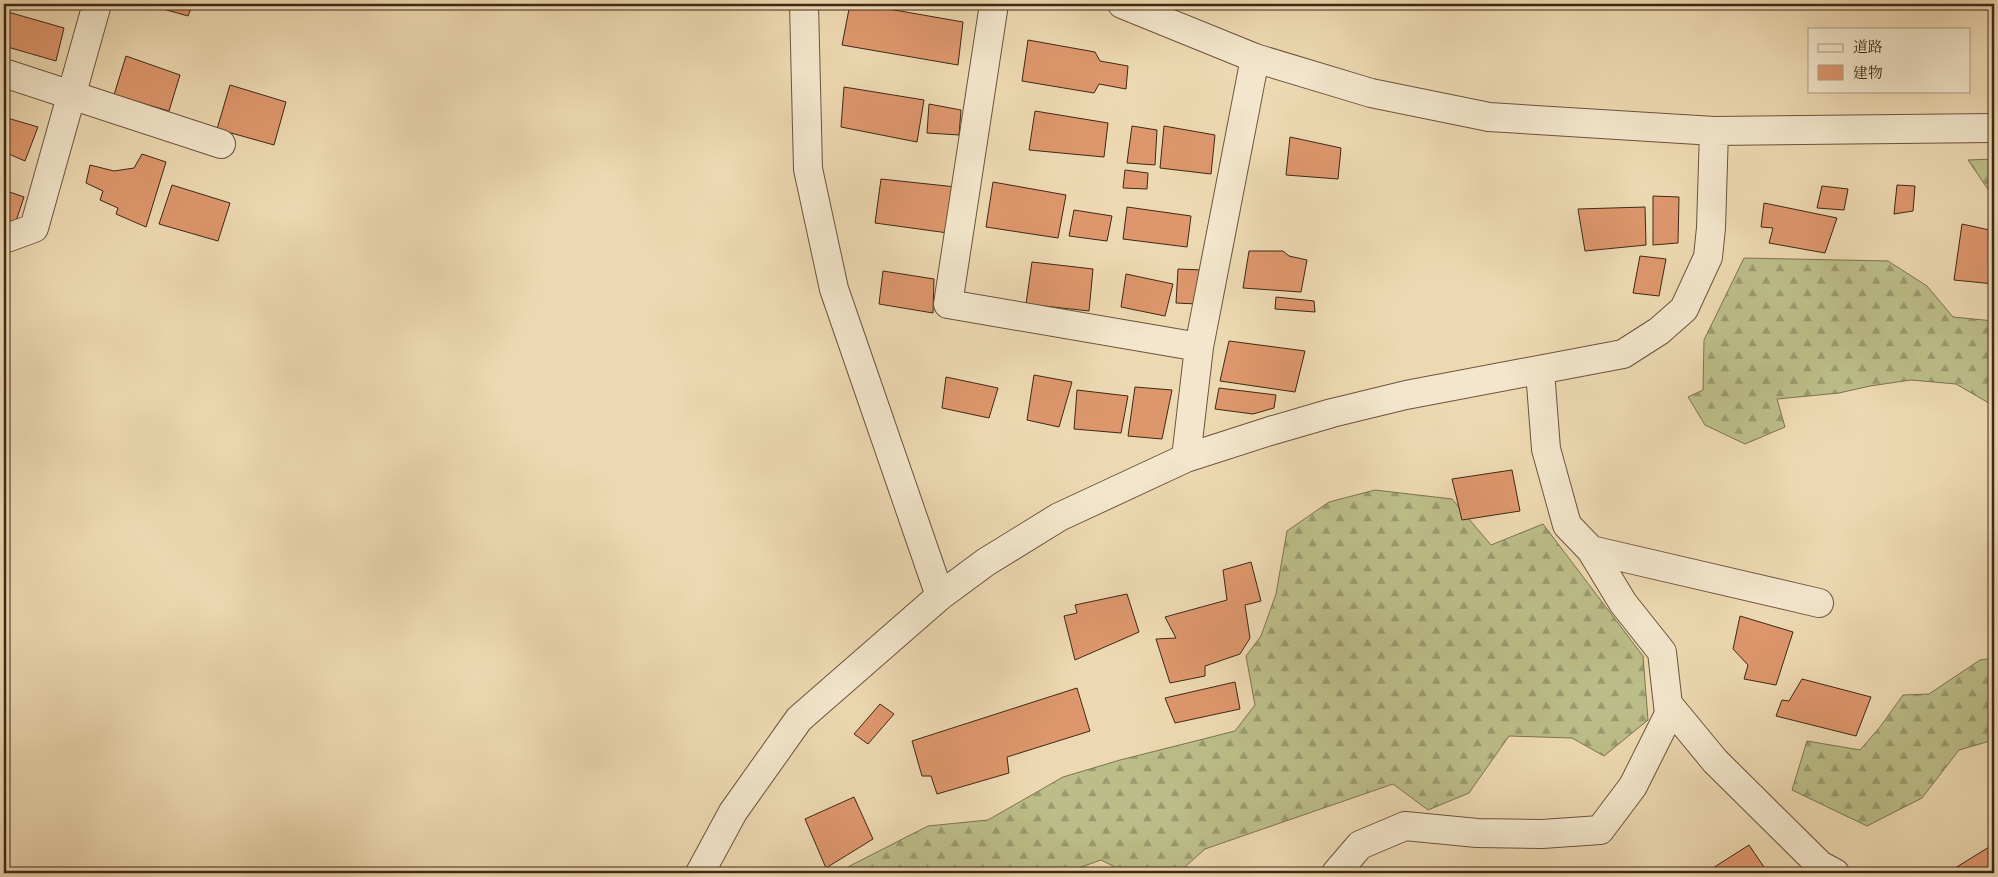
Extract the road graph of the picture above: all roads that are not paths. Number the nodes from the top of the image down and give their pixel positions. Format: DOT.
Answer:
graph roads {
  1 [pos="97,4"];
  2 [pos="804,4"];
  3 [pos="994,4"];
  4 [pos="1122,4"];
  5 [pos="1255,58"];
  6 [pos="4,73"];
  7 [pos="70,95"];
  8 [pos="1994,128"];
  9 [pos="1714,131"];
  10 [pos="221,144"];
  11 [pos="4,240"];
  12 [pos="1199,347"];
  13 [pos="1540,371"];
  14 [pos="1186,458"];
  15 [pos="1591,550"];
  16 [pos="940,596"];
  17 [pos="1819,604"];
  18 [pos="1668,704"];
  19 [pos="700,873"];
  20 [pos="1336,873"];
  21 [pos="1834,873"];
  1 -- 7 [label="street"];
  2 -- 16 [label="street"];
  3 -- 12 [label="street"];
  4 -- 5 [label="street"];
  5 -- 9 [label="street"];
  5 -- 12 [label="street"];
  6 -- 7 [label="street"];
  7 -- 10 [label="street"];
  7 -- 11 [label="street"];
  8 -- 9 [label="street"];
  9 -- 13 [label="street"];
  12 -- 14 [label="street"];
  13 -- 14 [label="street"];
  13 -- 15 [label="street"];
  14 -- 16 [label="street"];
  15 -- 17 [label="street"];
  15 -- 18 [label="street"];
  16 -- 19 [label="street"];
  18 -- 20 [label="street"];
  18 -- 21 [label="street"];
}
